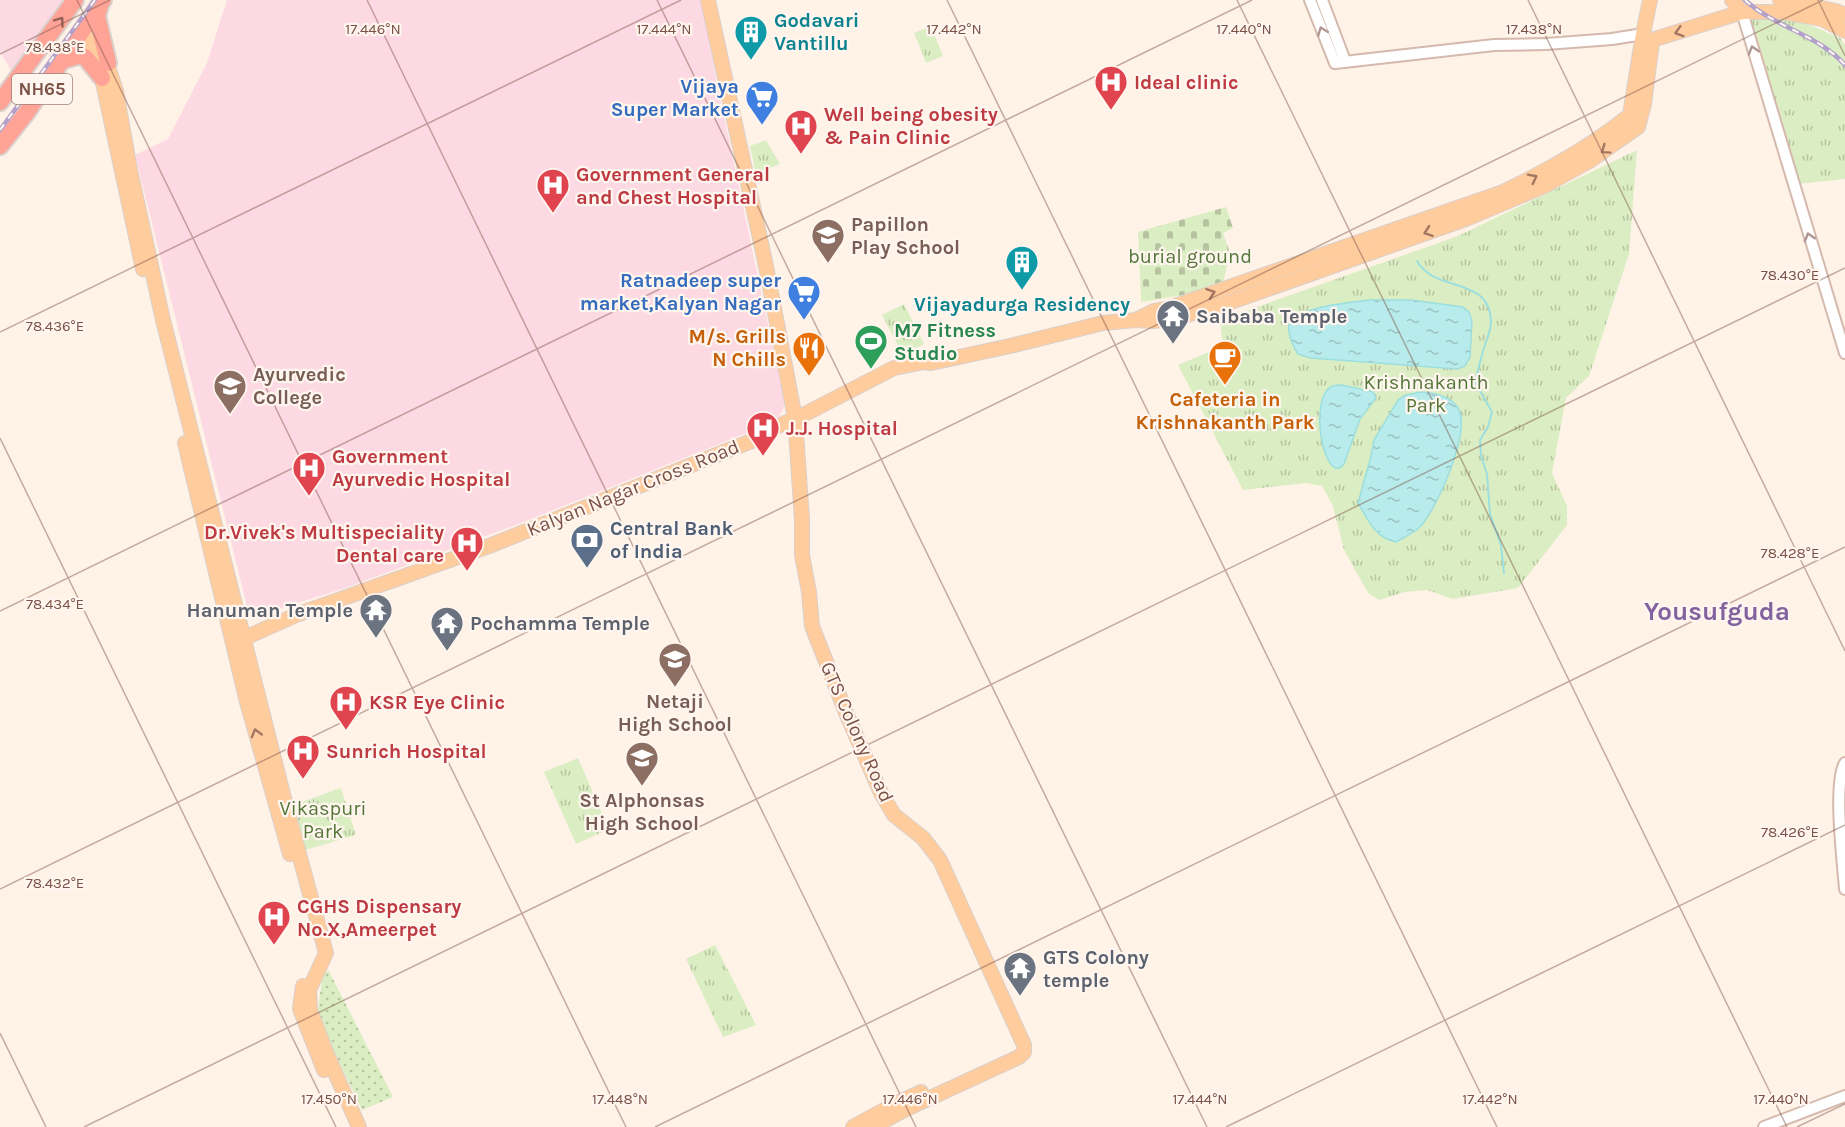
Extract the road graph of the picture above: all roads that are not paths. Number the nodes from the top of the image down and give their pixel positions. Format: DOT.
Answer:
graph roads {
  1 [pos="75,0"];
  2 [pos="708,0"];
  3 [pos="714,0"];
  4 [pos="1310,0"];
  5 [pos="1322,0"];
  6 [pos="1650,0"];
  7 [pos="1732,0"];
  8 [pos="1781,4"];
  9 [pos="1742,12"];
  10 [pos="94,14"];
  11 [pos="1845,15"];
  12 [pos="1845,31"];
  13 [pos="1642,34"];
  14 [pos="61,61"];
  15 [pos="1340,62"];
  16 [pos="105,70"];
  17 [pos="0,102"];
  18 [pos="1634,114"];
  19 [pos="0,146"];
  20 [pos="1845,353"];
  21 [pos="800,421"];
  22 [pos="239,640"];
  23 [pos="1845,763"];
  24 [pos="1845,889"];
  25 [pos="1024,1045"];
  26 [pos="1845,1096"];
  27 [pos="349,1127"];
  28 [pos="359,1127"];
  29 [pos="853,1127"];
  30 [pos="873,1127"];
  31 [pos="1764,1127"];
  17 -- 1 [label="highway, NH65, one-way"];
  2 -- 21 [label="main road"];
  3 -- 21 [label="main road"];
  15 -- 4 [label="street, one-way"];
  5 -- 15 [label="street"];
  6 -- 13 [label="main road"];
  7 -- 9 [label="main road"];
  8 -- 9 [label="main road"];
  8 -- 11 [label="main road"];
  8 -- 12 [label="main road"];
  9 -- 18 [label="main road, one-way"];
  20 -- 9 [label="street, one-way"];
  10 -- 14 [label="highway, NH65"];
  10 -- 16 [label="highway"];
  10 -- 16 [label="main road"];
  13 -- 15 [label="street"];
  13 -- 18 [label="main road"];
  14 -- 16 [label="highway"];
  14 -- 19 [label="highway, NH65"];
  16 -- 22 [label="main road"];
  18 -- 21 [label="main road, Kalyan Nagar Cross Road"];
  21 -- 22 [label="main road, Kalyan Nagar Cross Road"];
  21 -- 25 [label="main road, GTS Colony Road"];
  27 -- 22 [label="main road, one-way"];
  22 -- 28 [label="main road"];
  23 -- 24 [label="street"];
  25 -- 29 [label="main road"];
  25 -- 30 [label="main road"];
  26 -- 31 [label="street"];
}
